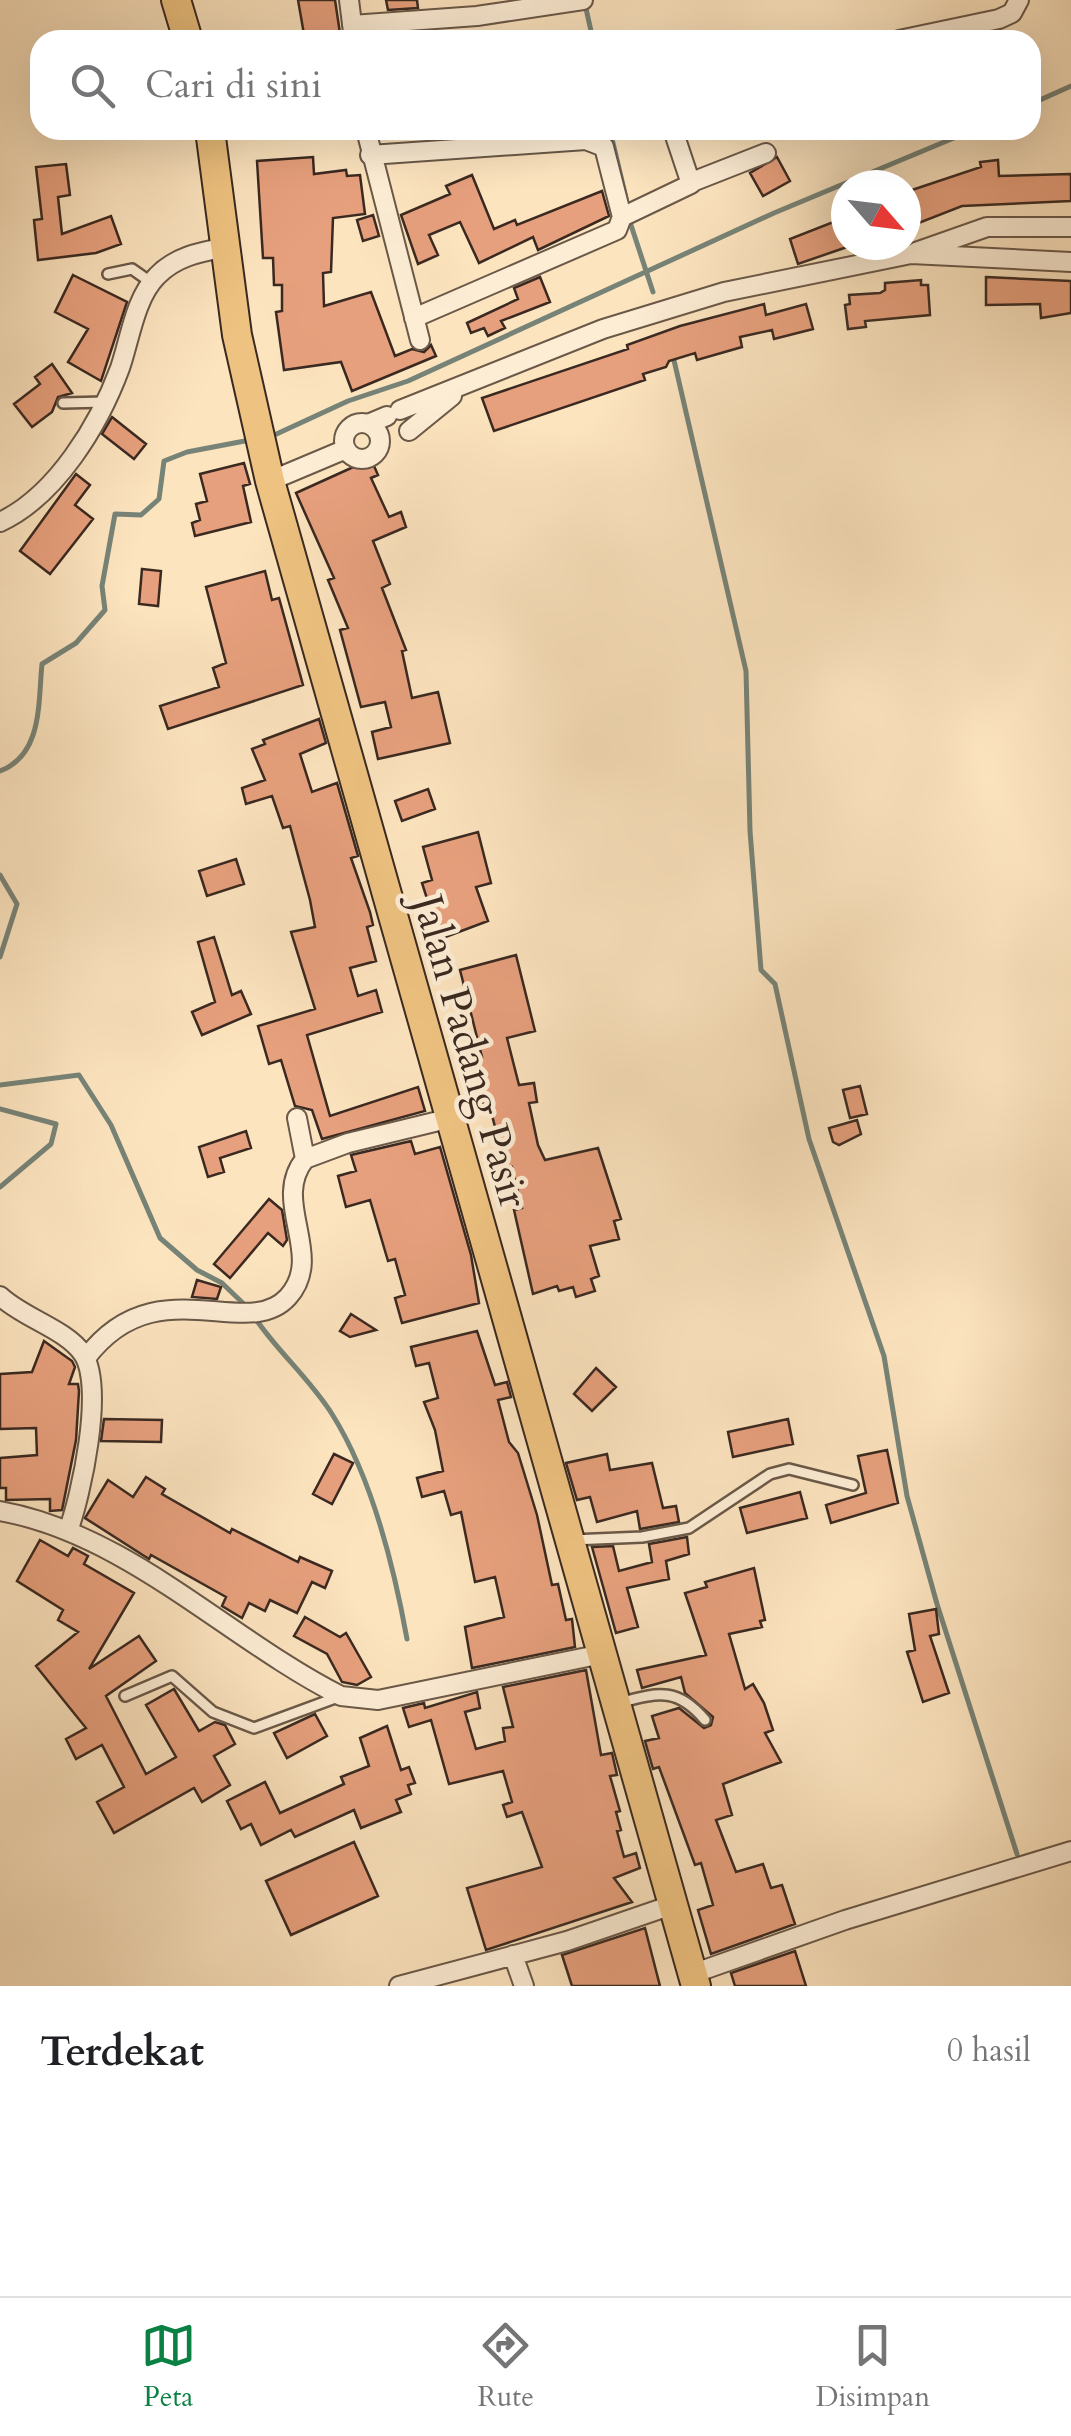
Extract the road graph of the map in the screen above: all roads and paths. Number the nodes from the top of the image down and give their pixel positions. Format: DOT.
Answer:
graph roads {
  1 [pos="176,0"];
  2 [pos="349,0"];
  3 [pos="1019,0"];
  4 [pos="579,1"];
  5 [pos="185,30"];
  6 [pos="353,30"];
  7 [pos="375,30"];
  8 [pos="947,30"];
  9 [pos="211,140"];
  10 [pos="368,140"];
  11 [pos="677,140"];
  12 [pos="766,153"];
  13 [pos="370,155"];
  14 [pos="692,182"];
  15 [pos="629,214"];
  16 [pos="1071,226"];
  17 [pos="227,246"];
  18 [pos="921,250"];
  19 [pos="921,254"];
  20 [pos="883,260"];
  21 [pos="1071,262"];
  22 [pos="108,274"];
  23 [pos="154,279"];
  24 [pos="414,318"];
  25 [pos="420,340"];
  26 [pos="468,382"];
  27 [pos="105,402"];
  28 [pos="62,403"];
  29 [pos="368,424"];
  30 [pos="379,447"];
  31 [pos="346,449"];
  32 [pos="267,472"];
  33 [pos="0,522"];
  34 [pos="297,1118"];
  35 [pos="451,1118"];
  36 [pos="304,1158"];
  37 [pos="0,1296"];
  38 [pos="86,1358"];
  39 [pos="853,1485"];
  40 [pos="0,1511"];
  41 [pos="68,1531"];
  42 [pos="569,1540"];
  43 [pos="602,1654"];
  44 [pos="125,1696"];
  45 [pos="340,1696"];
  46 [pos="614,1704"];
  47 [pos="705,1720"];
  48 [pos="1071,1851"];
  49 [pos="672,1906"];
  50 [pos="514,1956"];
  51 [pos="694,1980"];
  52 [pos="399,1986"];
  53 [pos="524,1986"];
  1 -- 5 [label="highway"];
  2 -- 6 [label="street"];
  3 -- 8 [label="street"];
  4 -- 7 [label="street"];
  9 -- 17 [label="highway, Jalan Padang Pasir"];
  10 -- 13 [label="street"];
  11 -- 14 [label="street"];
  12 -- 14 [label="street"];
  13 -- 15 [label="street"];
  13 -- 24 [label="street"];
  14 -- 15 [label="street"];
  15 -- 24 [label="street"];
  16 -- 18 [label="street"];
  17 -- 23 [label="street"];
  17 -- 32 [label="highway, Jalan Padang Pasir"];
  19 -- 21 [label="street"];
  20 -- 26 [label="street"];
  22 -- 23 [label="lane"];
  23 -- 27 [label="street"];
  24 -- 25 [label="street"];
  26 -- 29 [label="street"];
  26 -- 30 [label="street"];
  27 -- 28 [label="lane"];
  27 -- 33 [label="street"];
  29 -- 30 [label="street"];
  29 -- 31 [label="street"];
  30 -- 31 [label="street"];
  31 -- 32 [label="street"];
  32 -- 35 [label="highway, Jalan Padang Pasir"];
  34 -- 36 [label="street"];
  35 -- 36 [label="street"];
  35 -- 42 [label="highway, Jalan Padang Pasir"];
  36 -- 38 [label="street"];
  37 -- 38 [label="street"];
  38 -- 41 [label="street"];
  39 -- 42 [label="lane"];
  40 -- 41 [label="street"];
  41 -- 45 [label="street"];
  42 -- 43 [label="highway, Jalan Padang Pasir"];
  43 -- 45 [label="street"];
  43 -- 46 [label="highway, Jalan Padang Pasir"];
  44 -- 45 [label="lane"];
  46 -- 47 [label="lane"];
  46 -- 49 [label="highway, Jalan Padang Pasir"];
  48 -- 51 [label="street"];
  49 -- 50 [label="street"];
  49 -- 51 [label="highway, Jalan Padang Pasir"];
  50 -- 52 [label="street"];
  50 -- 53 [label="street"];
}
